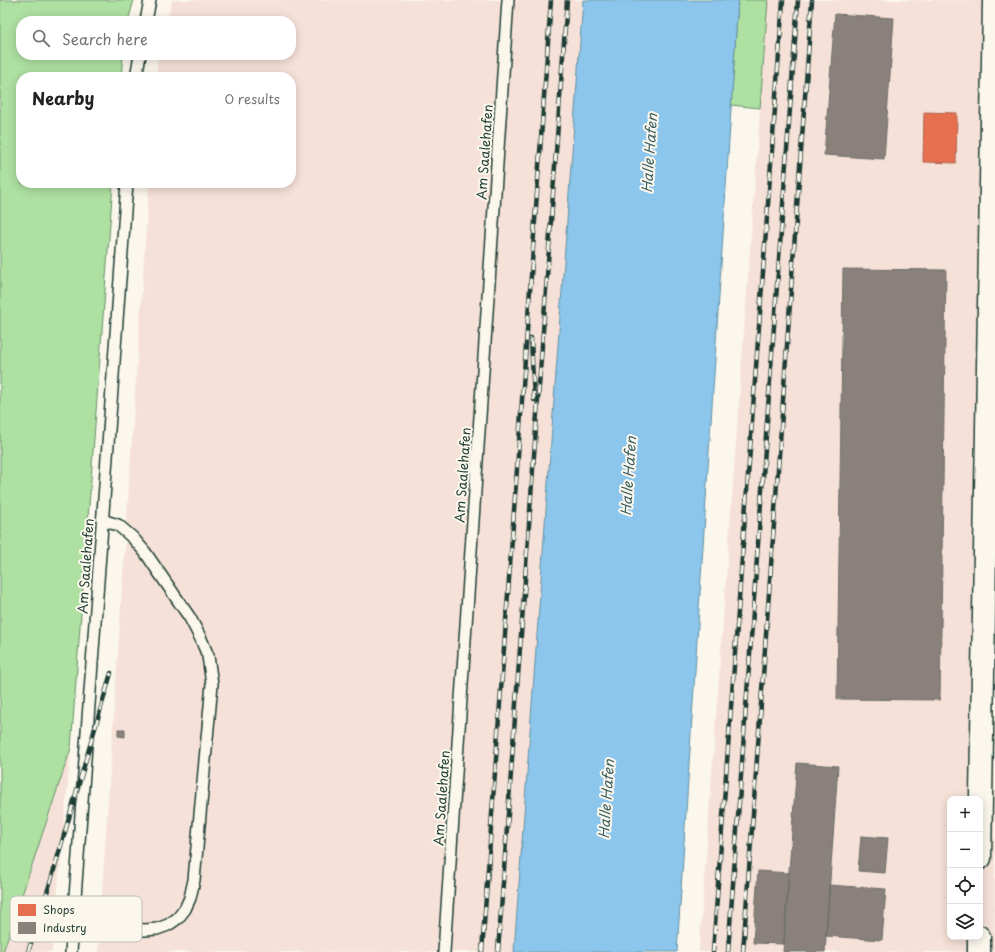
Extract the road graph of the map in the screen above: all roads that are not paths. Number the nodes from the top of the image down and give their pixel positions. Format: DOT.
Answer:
graph roads {
  1 [pos="150,0"];
  2 [pos="508,0"];
  3 [pos="994,0"];
  4 [pos="147,16"];
  5 [pos="139,60"];
  6 [pos="137,72"];
  7 [pos="127,188"];
  8 [pos="102,520"];
  9 [pos="980,832"];
  10 [pos="75,896"];
  11 [pos="142,930"];
  12 [pos="979,940"];
  13 [pos="72,942"];
  14 [pos="71,952"];
  15 [pos="444,952"];
  16 [pos="978,952"];
  1 -- 4 [label="lane"];
  2 -- 15 [label="lane, Am Saalehafen"];
  3 -- 9 [label="street"];
  5 -- 6 [label="lane"];
  7 -- 8 [label="lane, Am Saalehafen"];
  8 -- 10 [label="lane, Am Saalehafen"];
  8 -- 11 [label="lane"];
  12 -- 16 [label="street"];
  13 -- 14 [label="lane, Am Saalehafen"];
}
